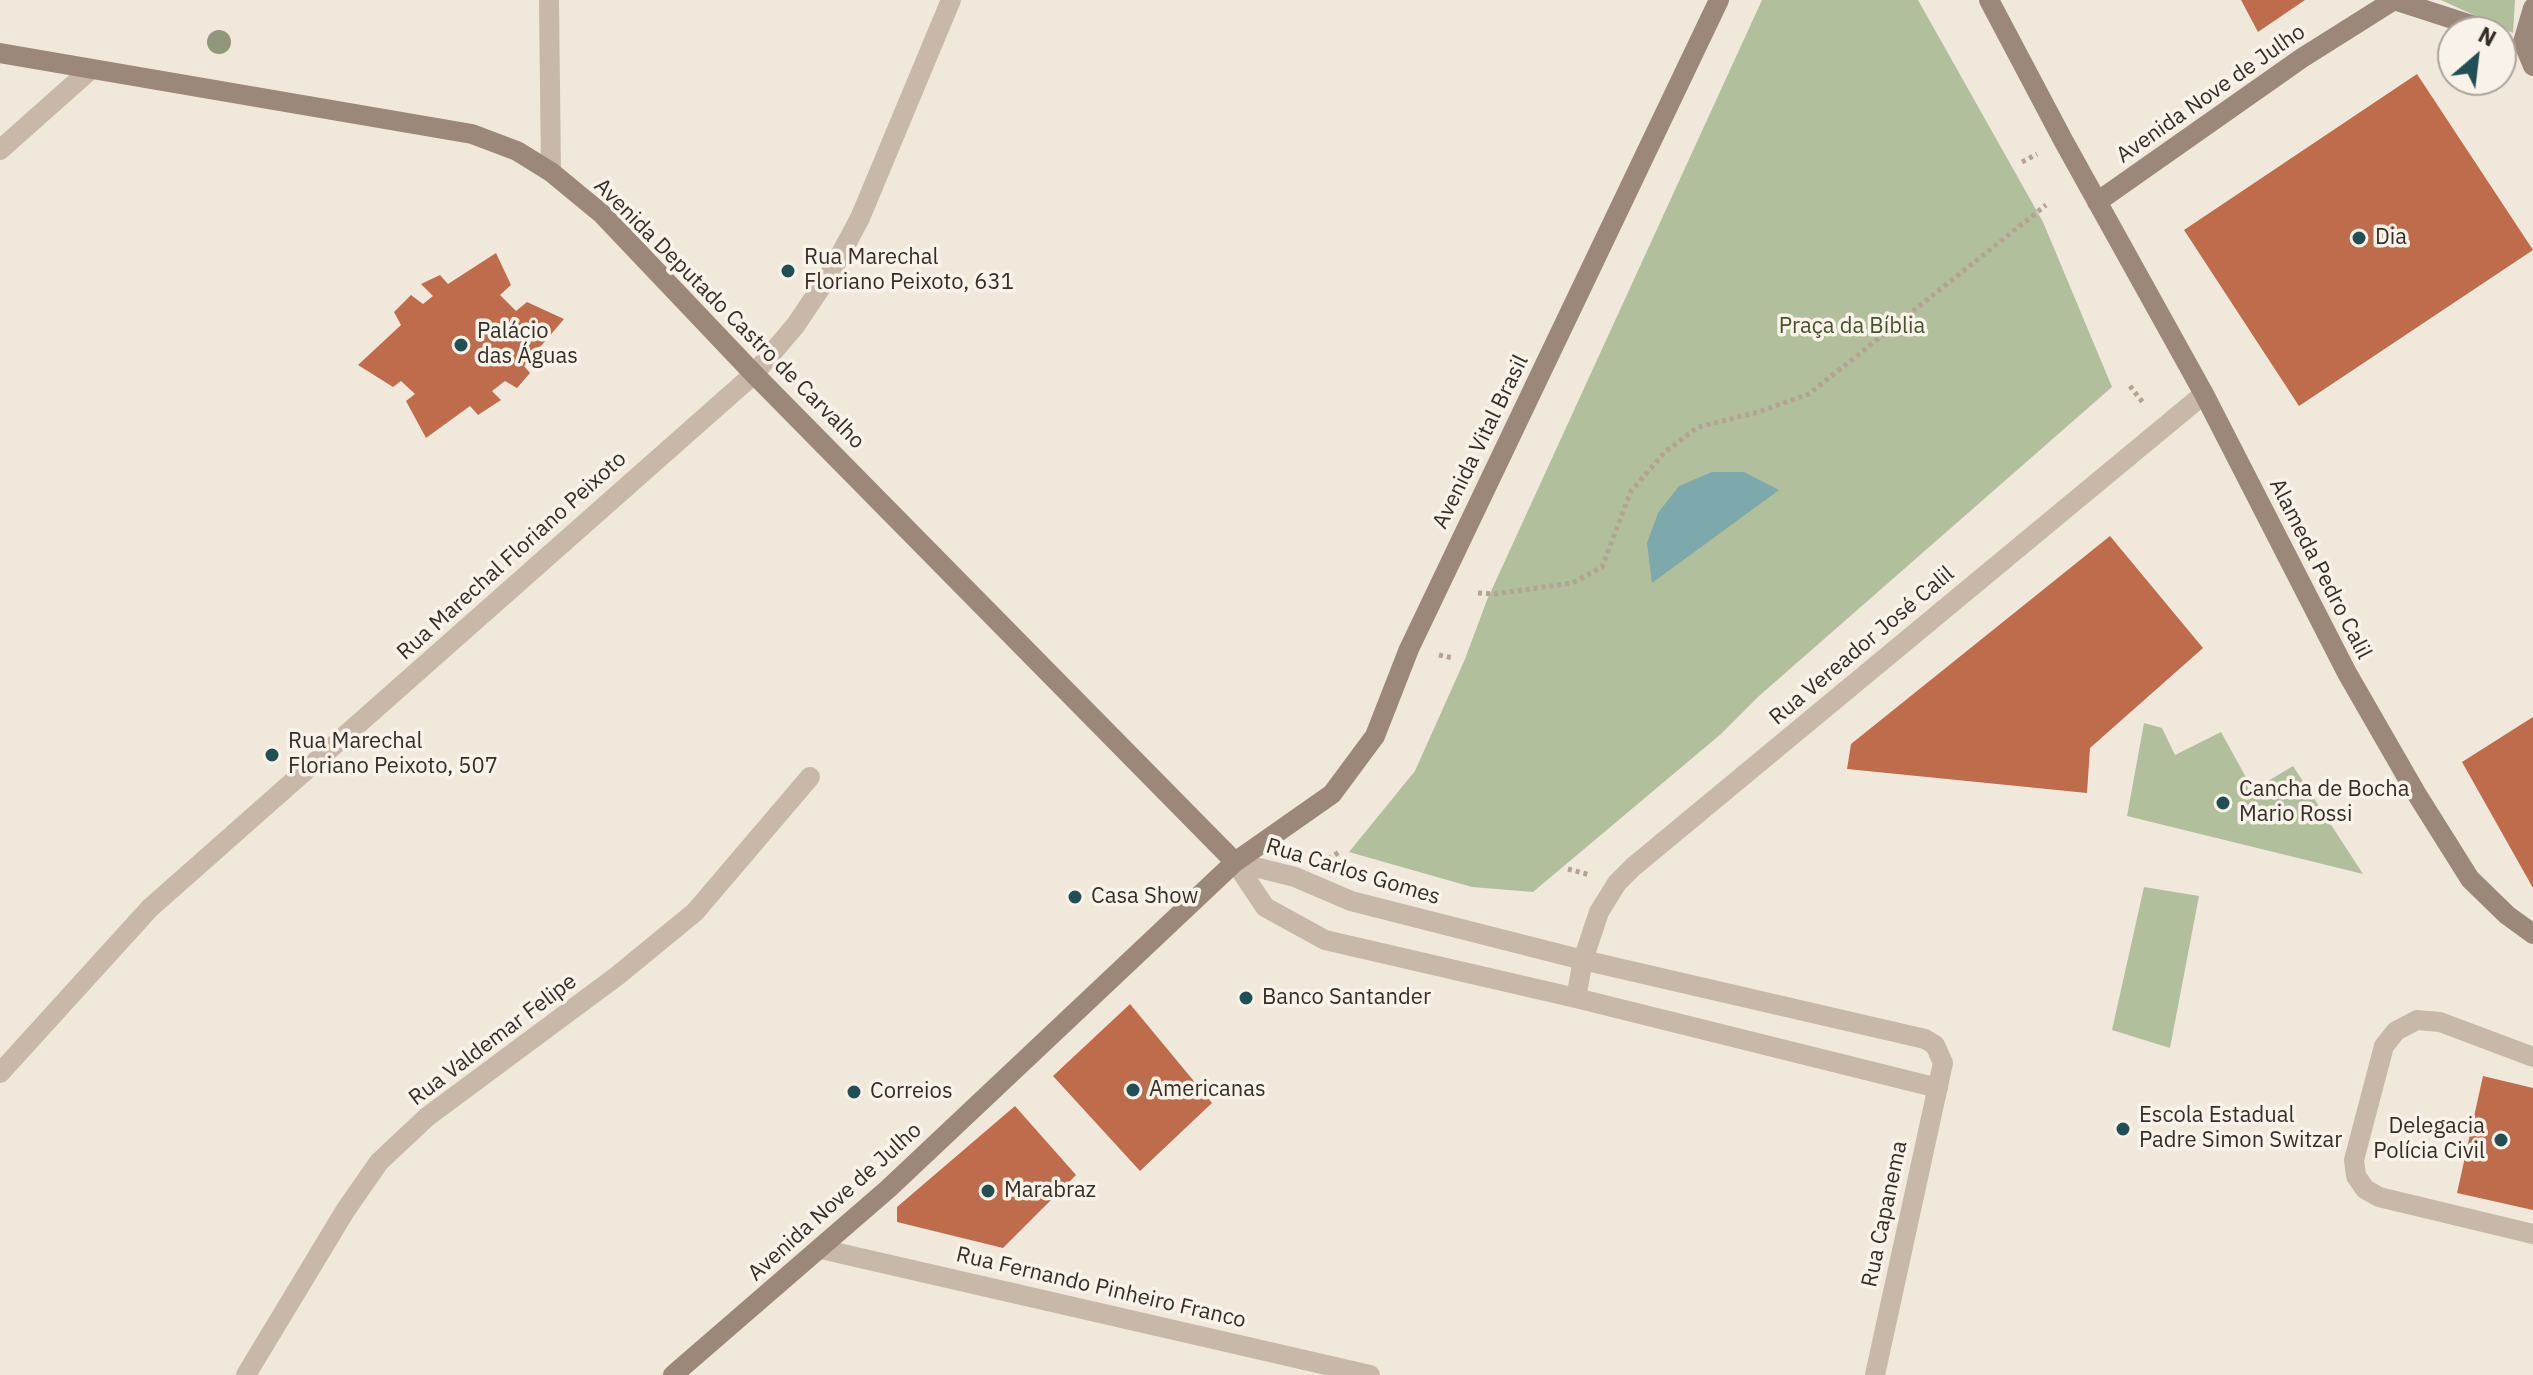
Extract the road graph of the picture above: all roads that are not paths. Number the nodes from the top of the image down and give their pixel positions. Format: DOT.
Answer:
graph roads {
  1 [pos="549,0"];
  2 [pos="951,0"];
  3 [pos="1719,0"];
  4 [pos="1989,0"];
  5 [pos="2394,0"];
  6 [pos="2533,8"];
  7 [pos="2444,16"];
  8 [pos="2517,40"];
  9 [pos="2523,42"];
  10 [pos="0,53"];
  11 [pos="2533,66"];
  12 [pos="90,70"];
  13 [pos="0,150"];
  14 [pos="551,172"];
  15 [pos="2097,202"];
  16 [pos="754,374"];
  17 [pos="2204,394"];
  18 [pos="810,777"];
  19 [pos="1235,862"];
  20 [pos="2533,934"];
  21 [pos="1583,960"];
  22 [pos="1576,998"];
  23 [pos="2533,1057"];
  24 [pos="1943,1063"];
  25 [pos="0,1073"];
  26 [pos="1938,1088"];
  27 [pos="2533,1234"];
  28 [pos="821,1249"];
  29 [pos="246,1375"];
  30 [pos="673,1375"];
  31 [pos="1370,1375"];
  32 [pos="1875,1375"];
  1 -- 14 [label="street"];
  2 -- 16 [label="street, Rua Marechal Floriano Peixoto"];
  3 -- 19 [label="main road, Avenida Vital Brasil"];
  4 -- 15 [label="main road, Alameda Pedro Calil"];
  5 -- 7 [label="main road"];
  5 -- 15 [label="main road, Avenida Nove de Julho"];
  6 -- 9 [label="main road"];
  8 -- 9 [label="main road"];
  9 -- 11 [label="main road"];
  10 -- 12 [label="main road, Avenida Deputado Castro de Carvalho"];
  12 -- 13 [label="street"];
  12 -- 14 [label="main road, Avenida Deputado Castro de Carvalho"];
  14 -- 16 [label="main road, Avenida Deputado Castro de Carvalho"];
  15 -- 17 [label="main road, Alameda Pedro Calil"];
  16 -- 19 [label="main road, Avenida Deputado Castro de Carvalho"];
  16 -- 25 [label="street, Rua Marechal Floriano Peixoto"];
  17 -- 20 [label="main road, Alameda Pedro Calil"];
  17 -- 21 [label="street, Rua Vereador José Calil"];
  18 -- 29 [label="street, Rua Valdemar Felipe"];
  19 -- 21 [label="street, Rua Carlos Gomes"];
  19 -- 22 [label="street, Rua Carlos Gomes"];
  19 -- 28 [label="main road, Avenida Nove de Julho"];
  21 -- 22 [label="street, Rua Vereador José Calil"];
  21 -- 24 [label="street, Rua Carlos Gomes"];
  22 -- 26 [label="street, Rua Carlos Gomes"];
  23 -- 27 [label="street"];
  24 -- 26 [label="street, Rua Capanema"];
  26 -- 32 [label="street, Rua Capanema"];
  28 -- 30 [label="main road, Avenida Nove de Julho"];
  28 -- 31 [label="street, Rua Fernando Pinheiro Franco"];
}
